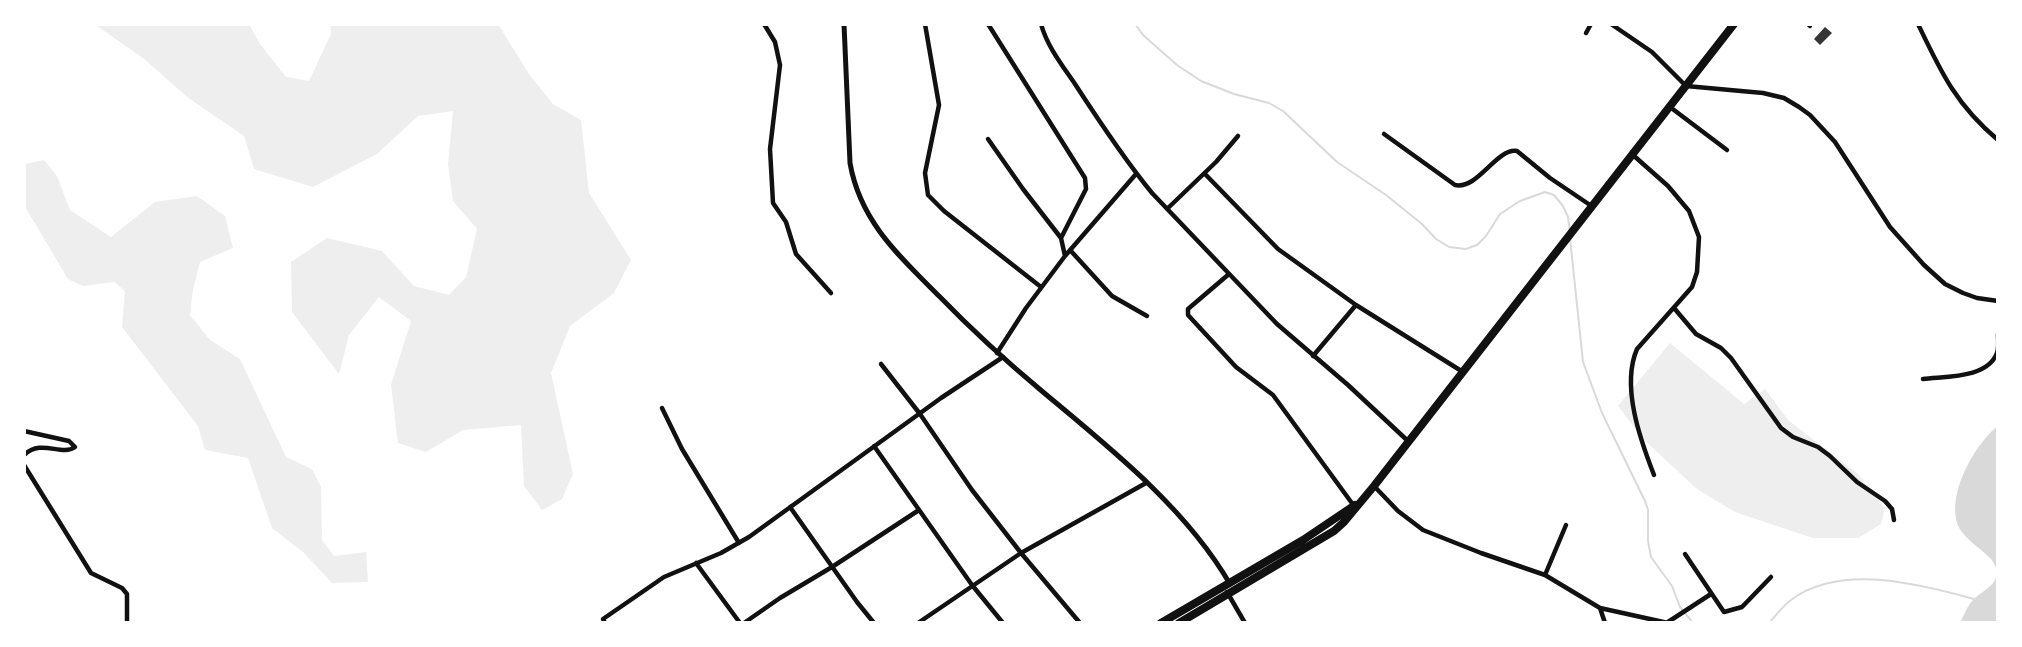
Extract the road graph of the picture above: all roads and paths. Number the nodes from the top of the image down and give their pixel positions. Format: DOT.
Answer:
graph roads {
  1 [pos="764,24"];
  2 [pos="844,24"];
  3 [pos="925,24"];
  4 [pos="988,24"];
  5 [pos="1041,24"];
  6 [pos="1591,24"];
  7 [pos="1611,24"];
  8 [pos="1734,24"];
  9 [pos="1918,24"];
  10 [pos="1587,33"];
  11 [pos="1686,86"];
  12 [pos="1670,107"];
  13 [pos="1384,134"];
  14 [pos="1238,135"];
  15 [pos="988,139"];
  16 [pos="1998,140"];
  17 [pos="1727,150"];
  18 [pos="1633,155"];
  19 [pos="1136,174"];
  20 [pos="1205,174"];
  21 [pos="1593,207"];
  22 [pos="1167,209"];
  23 [pos="1060,238"];
  24 [pos="1070,250"];
  25 [pos="1065,256"];
  26 [pos="1229,273"];
  27 [pos="1041,287"];
  28 [pos="831,293"];
  29 [pos="1998,301"];
  30 [pos="1356,305"];
  31 [pos="1674,308"];
  32 [pos="1146,316"];
  33 [pos="1998,334"];
  34 [pos="998,352"];
  35 [pos="1313,356"];
  36 [pos="1003,357"];
  37 [pos="881,364"];
  38 [pos="1463,372"];
  39 [pos="1923,378"];
  40 [pos="662,408"];
  41 [pos="920,414"];
  42 [pos="24,432"];
  43 [pos="1408,442"];
  44 [pos="874,446"];
  45 [pos="24,455"];
  46 [pos="24,465"];
  47 [pos="1654,475"];
  48 [pos="1146,483"];
  49 [pos="1374,486"];
  50 [pos="1357,504"];
  51 [pos="790,507"];
  52 [pos="919,510"];
  53 [pos="1894,520"];
  54 [pos="1566,525"];
  55 [pos="739,543"];
  56 [pos="1021,553"];
  57 [pos="1685,554"];
  58 [pos="696,563"];
  59 [pos="832,567"];
  60 [pos="1545,575"];
  61 [pos="1771,577"];
  62 [pos="1226,584"];
  63 [pos="972,585"];
  64 [pos="1231,592"];
  65 [pos="1711,594"];
  66 [pos="1600,608"];
  67 [pos="604,621"];
  68 [pos="127,623"];
  69 [pos="742,623"];
  70 [pos="874,623"];
  71 [pos="918,623"];
  72 [pos="1003,623"];
  73 [pos="1080,623"];
  74 [pos="1161,623"];
  75 [pos="1179,623"];
  76 [pos="1245,623"];
  77 [pos="1605,623"];
  78 [pos="1668,623"];
  1 -- 28 [label="street"];
  2 -- 34 [label="street"];
  3 -- 27 [label="street"];
  4 -- 23 [label="street"];
  5 -- 19 [label="street"];
  6 -- 10 [label="street"];
  7 -- 11 [label="street"];
  8 -- 11 [label="highway"];
  9 -- 16 [label="street"];
  11 -- 12 [label="highway"];
  11 -- 29 [label="street"];
  12 -- 17 [label="street"];
  12 -- 18 [label="highway"];
  13 -- 21 [label="street"];
  14 -- 20 [label="street"];
  15 -- 23 [label="street"];
  18 -- 21 [label="highway"];
  18 -- 31 [label="street"];
  19 -- 22 [label="street"];
  19 -- 24 [label="street"];
  20 -- 22 [label="street"];
  20 -- 30 [label="street"];
  21 -- 38 [label="highway"];
  22 -- 26 [label="street"];
  23 -- 25 [label="street"];
  24 -- 25 [label="street"];
  24 -- 32 [label="street"];
  25 -- 27 [label="street"];
  26 -- 35 [label="street"];
  26 -- 50 [label="street"];
  27 -- 34 [label="street"];
  30 -- 35 [label="street"];
  30 -- 38 [label="street"];
  31 -- 47 [label="street"];
  31 -- 53 [label="street"];
  33 -- 39 [label="street"];
  34 -- 36 [label="street"];
  35 -- 43 [label="street"];
  36 -- 41 [label="street"];
  36 -- 48 [label="street"];
  37 -- 41 [label="street"];
  38 -- 43 [label="highway"];
  40 -- 55 [label="street"];
  41 -- 44 [label="street"];
  41 -- 56 [label="street"];
  42 -- 45 [label="street"];
  43 -- 49 [label="highway"];
  44 -- 51 [label="street"];
  44 -- 52 [label="street"];
  46 -- 68 [label="street"];
  48 -- 56 [label="street"];
  48 -- 62 [label="street"];
  49 -- 50 [label="highway"];
  49 -- 60 [label="street"];
  50 -- 62 [label="highway"];
  50 -- 64 [label="highway"];
  51 -- 55 [label="street"];
  51 -- 59 [label="street"];
  52 -- 59 [label="street"];
  52 -- 63 [label="street"];
  54 -- 60 [label="street"];
  55 -- 58 [label="street"];
  56 -- 63 [label="street"];
  56 -- 73 [label="street"];
  57 -- 65 [label="street"];
  58 -- 67 [label="street"];
  58 -- 69 [label="street"];
  59 -- 69 [label="street"];
  59 -- 70 [label="street"];
  60 -- 66 [label="street"];
  61 -- 65 [label="street"];
  62 -- 64 [label="street"];
  62 -- 74 [label="highway"];
  63 -- 71 [label="street"];
  63 -- 72 [label="street"];
  64 -- 75 [label="highway"];
  64 -- 76 [label="street"];
  65 -- 78 [label="street"];
  66 -- 77 [label="street"];
  66 -- 78 [label="street"];
}
